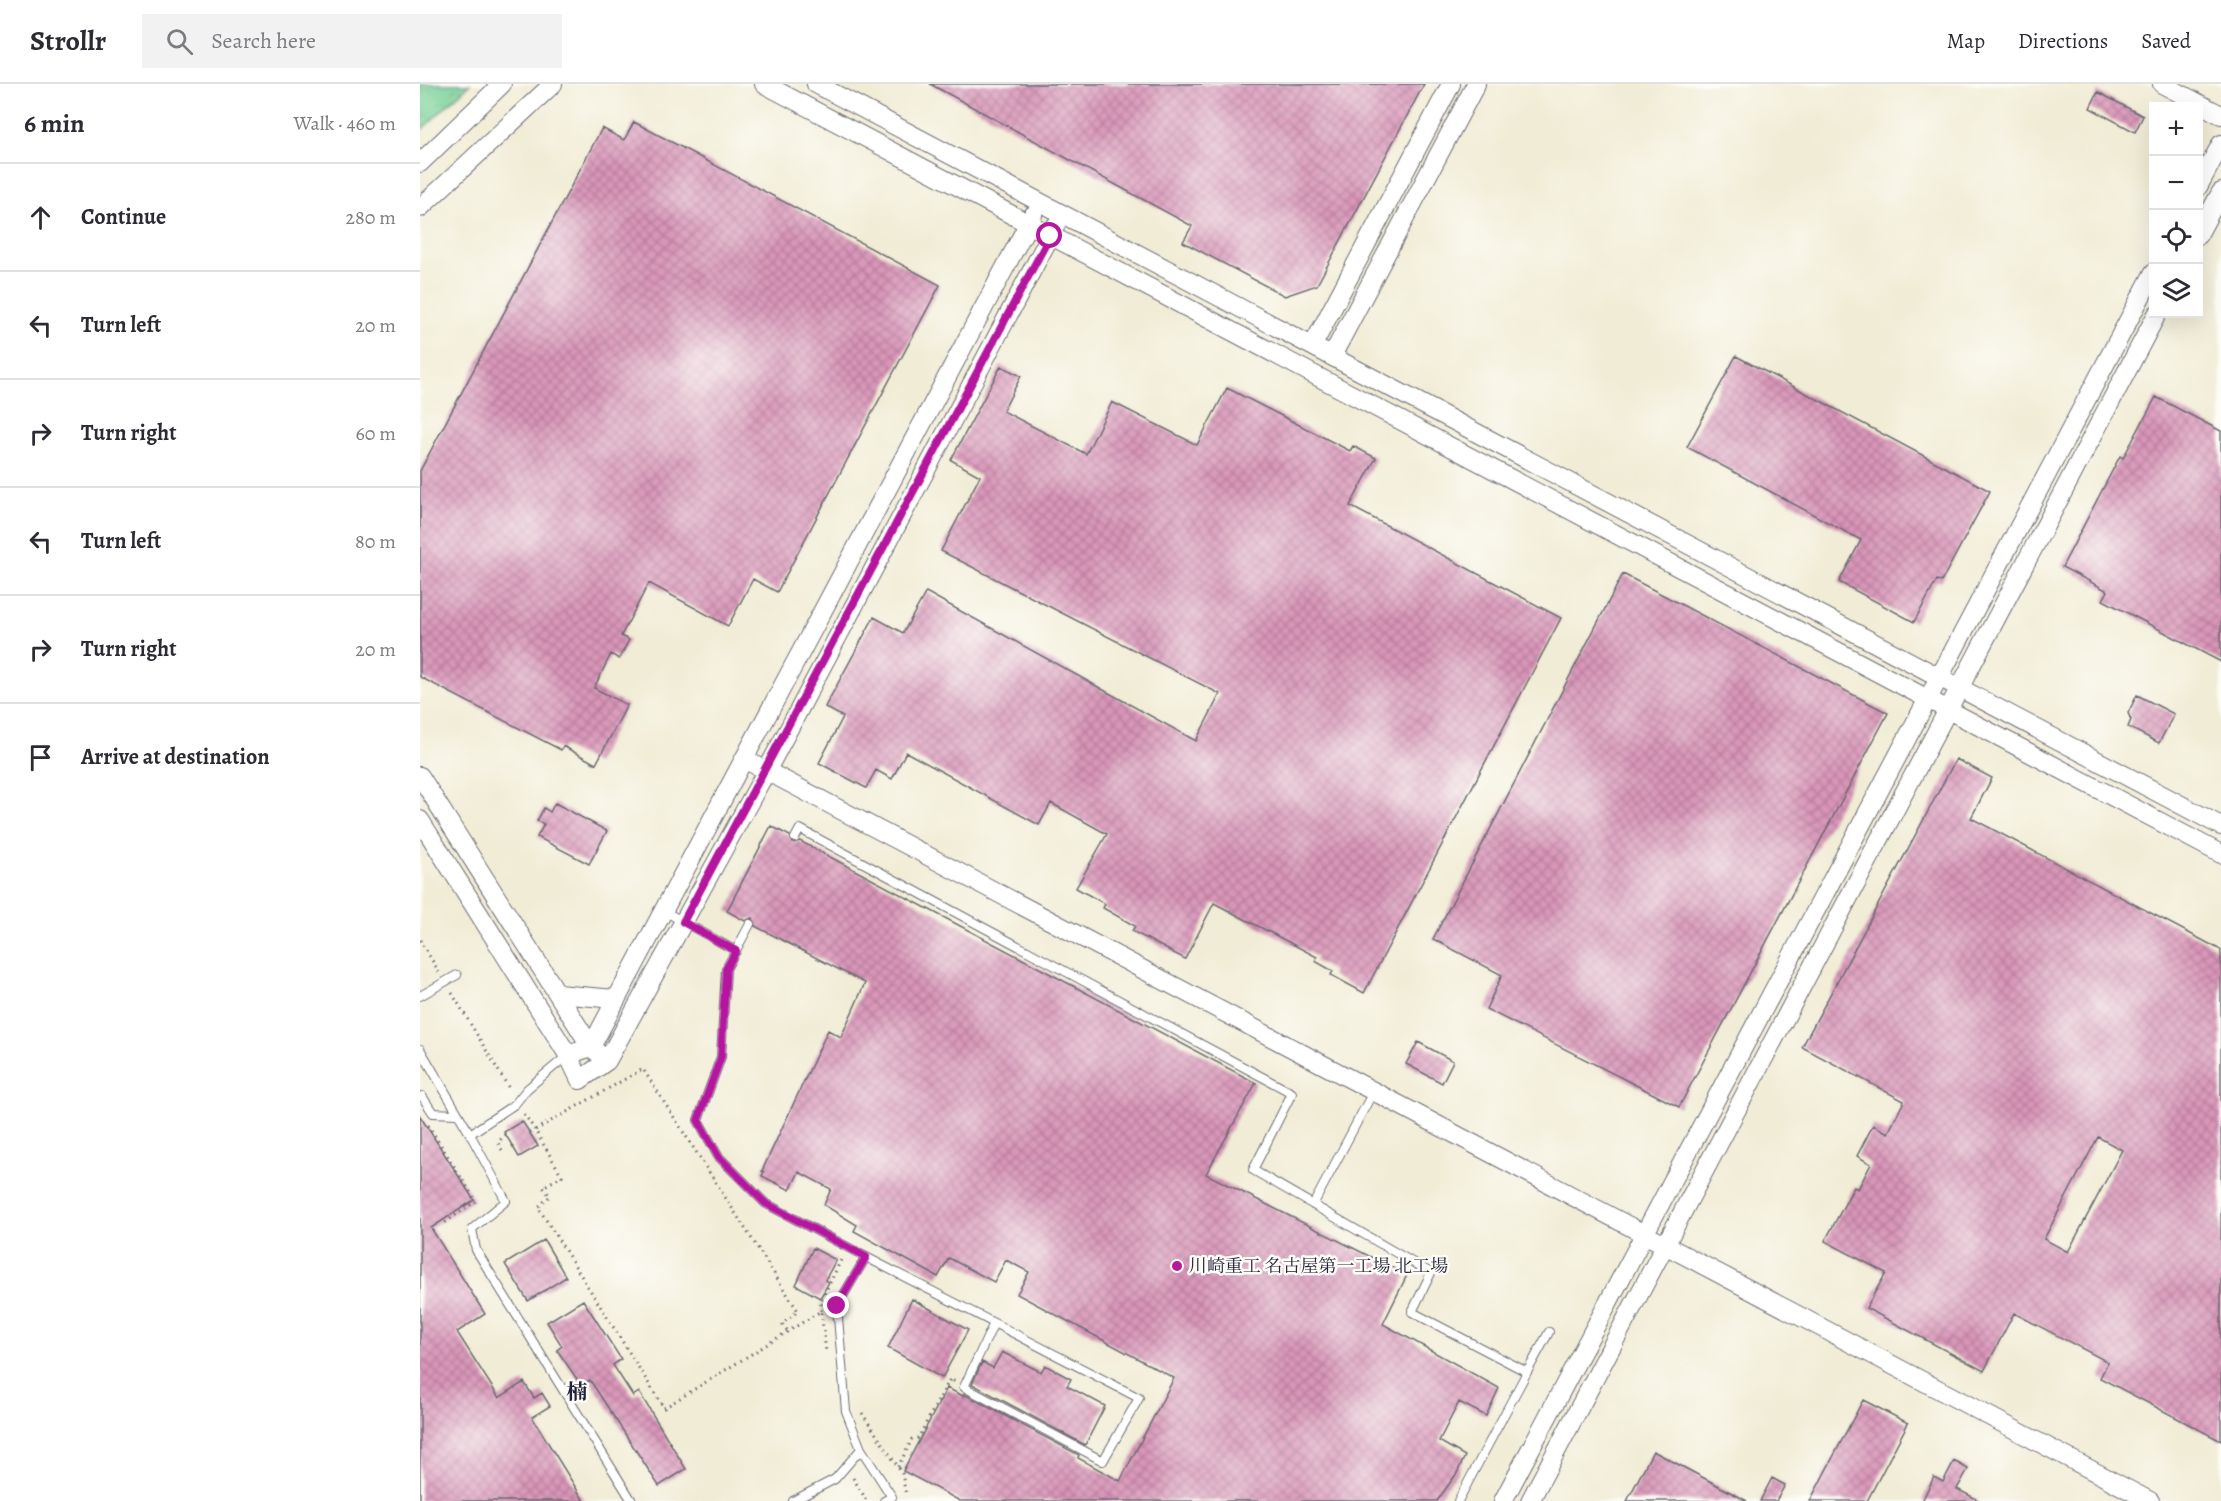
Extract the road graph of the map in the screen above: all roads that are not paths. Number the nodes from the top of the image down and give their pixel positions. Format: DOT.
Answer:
graph roads {
  1 [pos="502,84"];
  2 [pos="553,84"];
  3 [pos="764,84"];
  4 [pos="816,84"];
  5 [pos="1451,84"];
  6 [pos="1476,84"];
  7 [pos="2162,84"];
  8 [pos="2221,115"];
  9 [pos="2221,144"];
  10 [pos="420,163"];
  11 [pos="2203,179"];
  12 [pos="2221,192"];
  13 [pos="1039,203"];
  14 [pos="420,208"];
  15 [pos="1061,215"];
  16 [pos="1028,224"];
  17 [pos="2203,227"];
  18 [pos="1050,236"];
  19 [pos="2149,281"];
  20 [pos="2155,318"];
  21 [pos="1312,345"];
  22 [pos="1332,356"];
  23 [pos="1938,678"];
  24 [pos="1959,689"];
  25 [pos="1927,699"];
  26 [pos="1948,710"];
  27 [pos="744,759"];
  28 [pos="766,770"];
  29 [pos="420,776"];
  30 [pos="420,820"];
  31 [pos="2221,826"];
  32 [pos="795,838"];
  33 [pos="2221,854"];
  34 [pos="664,911"];
  35 [pos="683,922"];
  36 [pos="750,924"];
  37 [pos="736,951"];
  38 [pos="457,975"];
  39 [pos="558,994"];
  40 [pos="420,996"];
  41 [pos="615,999"];
  42 [pos="591,1047"];
  43 [pos="420,1049"];
  44 [pos="568,1055"];
  45 [pos="607,1061"];
  46 [pos="1373,1092"];
  47 [pos="422,1096"];
  48 [pos="457,1114"];
  49 [pos="470,1134"];
  50 [pos="1313,1204"];
  51 [pos="1643,1235"];
  52 [pos="1665,1247"];
  53 [pos="866,1257"];
  54 [pos="994,1323"];
  55 [pos="1549,1332"];
  56 [pos="1527,1372"];
  57 [pos="861,1449"];
  58 [pos="632,1501"];
  59 [pos="793,1501"];
  60 [pos="885,1501"];
  61 [pos="1458,1501"];
  62 [pos="1503,1501"];
  63 [pos="1530,1501"];
  64 [pos="2150,1501"];
  1 -- 10 [label="street"];
  2 -- 14 [label="street"];
  3 -- 16 [label="street"];
  4 -- 13 [label="street"];
  5 -- 21 [label="street"];
  6 -- 22 [label="street"];
  7 -- 8 [label="street"];
  9 -- 11 [label="street"];
  12 -- 17 [label="street"];
  13 -- 15 [label="street"];
  13 -- 16 [label="street"];
  15 -- 18 [label="street"];
  15 -- 21 [label="street"];
  16 -- 18 [label="street"];
  16 -- 27 [label="street"];
  18 -- 25 [label="street"];
  18 -- 28 [label="street"];
  19 -- 23 [label="street"];
  20 -- 24 [label="street"];
  21 -- 22 [label="street"];
  22 -- 23 [label="street"];
  23 -- 24 [label="street"];
  23 -- 25 [label="street"];
  24 -- 26 [label="street"];
  24 -- 31 [label="street"];
  25 -- 26 [label="street"];
  25 -- 51 [label="street"];
  26 -- 33 [label="street"];
  26 -- 52 [label="street"];
  27 -- 28 [label="street"];
  27 -- 34 [label="street"];
  28 -- 35 [label="street"];
  28 -- 46 [label="street"];
  29 -- 39 [label="street"];
  30 -- 44 [label="street"];
  32 -- 50 [label="lane"];
  34 -- 35 [label="lane"];
  34 -- 41 [label="street"];
  35 -- 37 [label="lane"];
  35 -- 45 [label="street"];
  36 -- 37 [label="lane"];
  37 -- 53 [label="lane"];
  38 -- 40 [label="lane"];
  39 -- 41 [label="street"];
  39 -- 42 [label="street"];
  41 -- 42 [label="street"];
  42 -- 44 [label="street"];
  42 -- 45 [label="street"];
  43 -- 48 [label="lane"];
  44 -- 45 [label="street"];
  44 -- 49 [label="lane"];
  46 -- 50 [label="lane"];
  46 -- 51 [label="street"];
  47 -- 48 [label="lane"];
  48 -- 49 [label="lane"];
  49 -- 58 [label="lane"];
  50 -- 56 [label="lane"];
  51 -- 52 [label="street"];
  51 -- 62 [label="street"];
  52 -- 63 [label="street"];
  52 -- 64 [label="street"];
  53 -- 54 [label="lane"];
  53 -- 57 [label="lane"];
  54 -- 54 [label="lane"];
  55 -- 56 [label="lane"];
  56 -- 61 [label="lane"];
  57 -- 59 [label="lane"];
  57 -- 60 [label="lane"];
}
